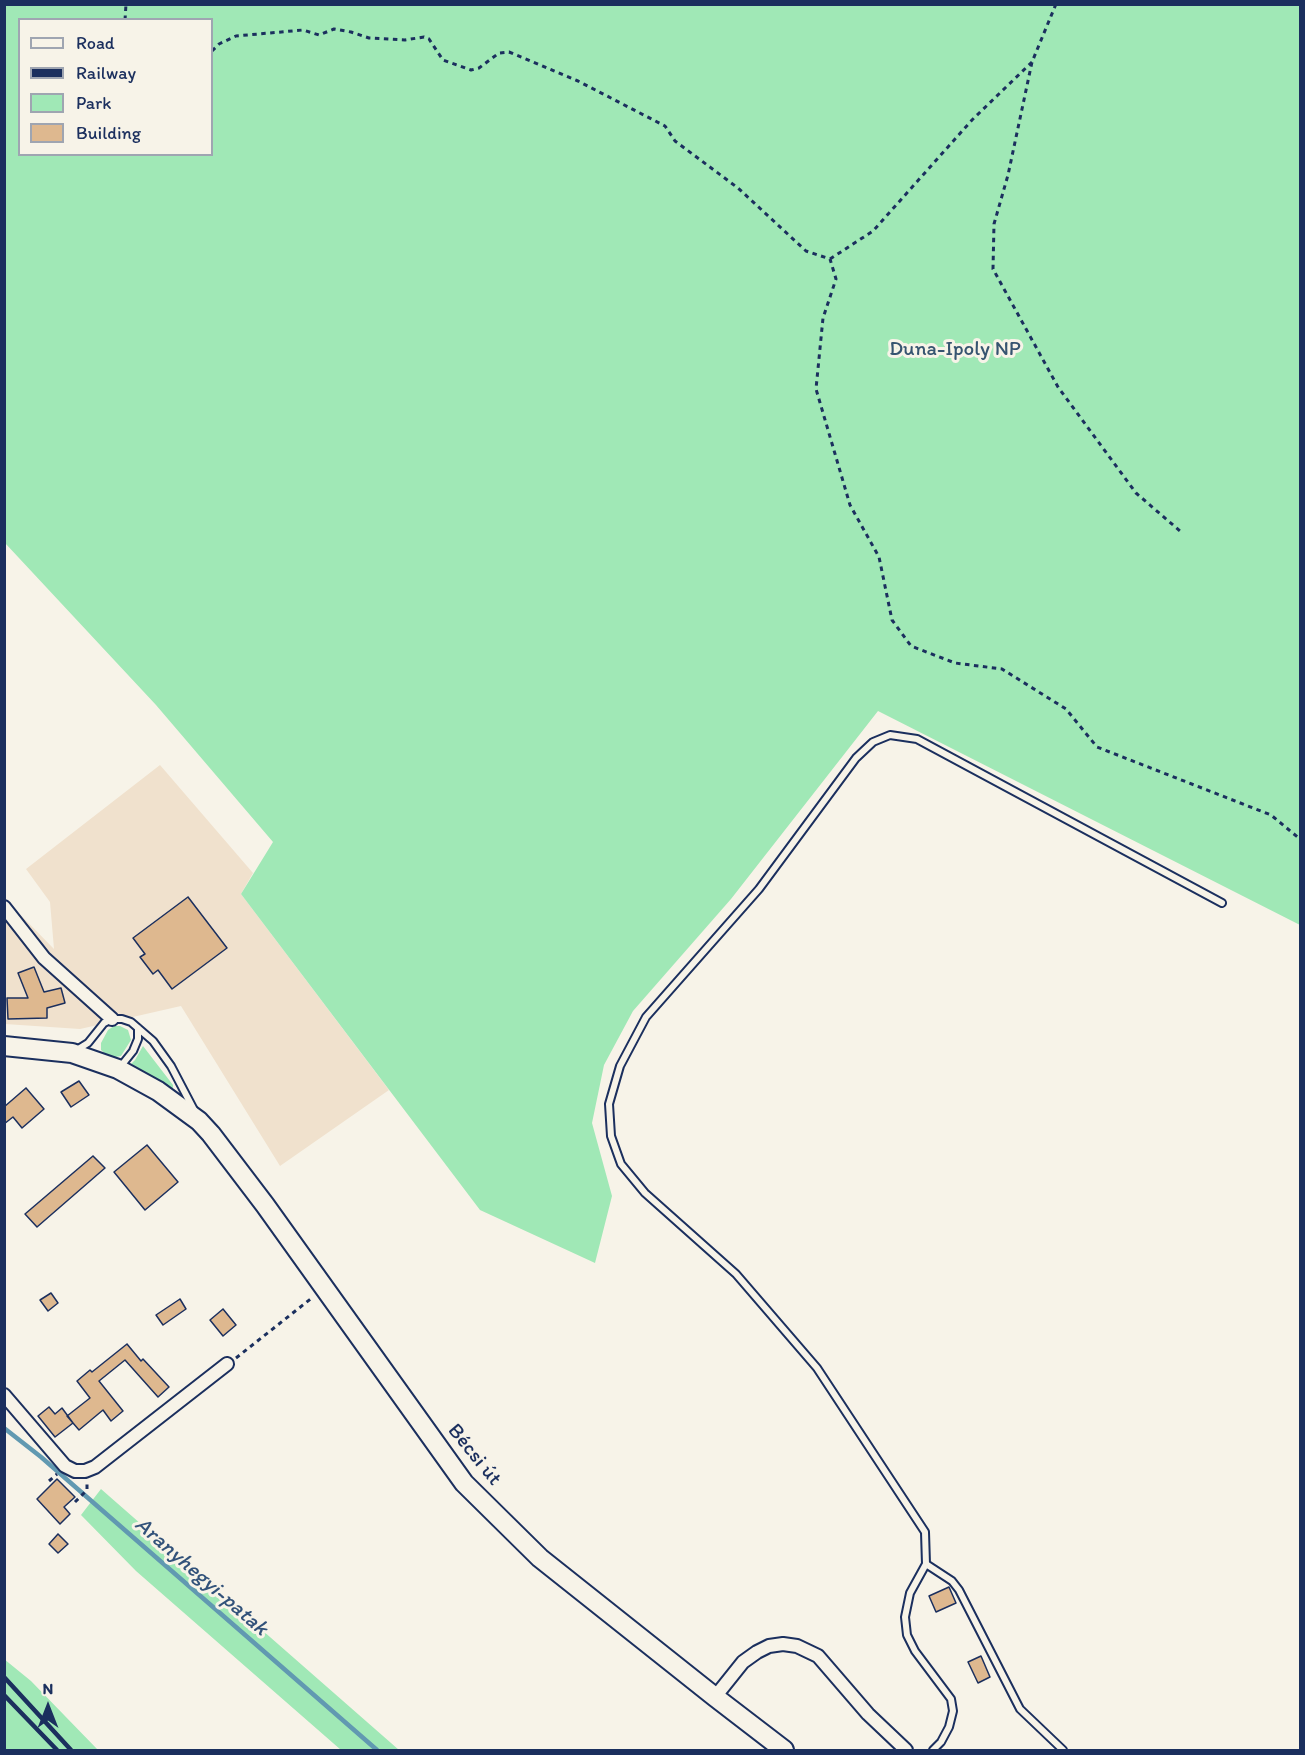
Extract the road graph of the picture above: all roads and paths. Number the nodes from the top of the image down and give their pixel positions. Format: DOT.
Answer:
graph roads {
  1 [pos="1056,4"];
  2 [pos="213,50"];
  3 [pos="1032,62"];
  4 [pos="830,259"];
  5 [pos="1179,531"];
  6 [pos="1300,839"];
  7 [pos="1222,903"];
  8 [pos="4,907"];
  9 [pos="112,1019"];
  10 [pos="138,1028"];
  11 [pos="4,1046"];
  12 [pos="89,1051"];
  13 [pos="118,1069"];
  14 [pos="199,1121"];
  15 [pos="324,1288"];
  16 [pos="227,1364"];
  17 [pos="4,1395"];
  18 [pos="55,1476"];
  19 [pos="49,1481"];
  20 [pos="87,1490"];
  21 [pos="75,1502"];
  22 [pos="926,1564"];
  23 [pos="715,1697"];
  24 [pos="784,1750"];
  25 [pos="906,1750"];
  26 [pos="933,1750"];
  27 [pos="1063,1750"];
  1 -- 3 [label="path"];
  2 -- 4 [label="path"];
  3 -- 4 [label="path"];
  3 -- 5 [label="path"];
  4 -- 6 [label="path"];
  7 -- 22 [label="lane"];
  8 -- 9 [label="street"];
  9 -- 10 [label="lane"];
  9 -- 12 [label="lane"];
  10 -- 13 [label="lane"];
  10 -- 14 [label="lane"];
  11 -- 12 [label="main road"];
  12 -- 13 [label="main road"];
  13 -- 14 [label="main road, Bécsi út"];
  14 -- 15 [label="main road, Bécsi út"];
  15 -- 16 [label="path"];
  15 -- 23 [label="main road, Bécsi út"];
  16 -- 17 [label="street"];
  18 -- 19 [label="path"];
  20 -- 21 [label="path"];
  22 -- 26 [label="lane"];
  22 -- 27 [label="lane"];
  23 -- 24 [label="main road, Bécsi út"];
  23 -- 25 [label="street"];
}
